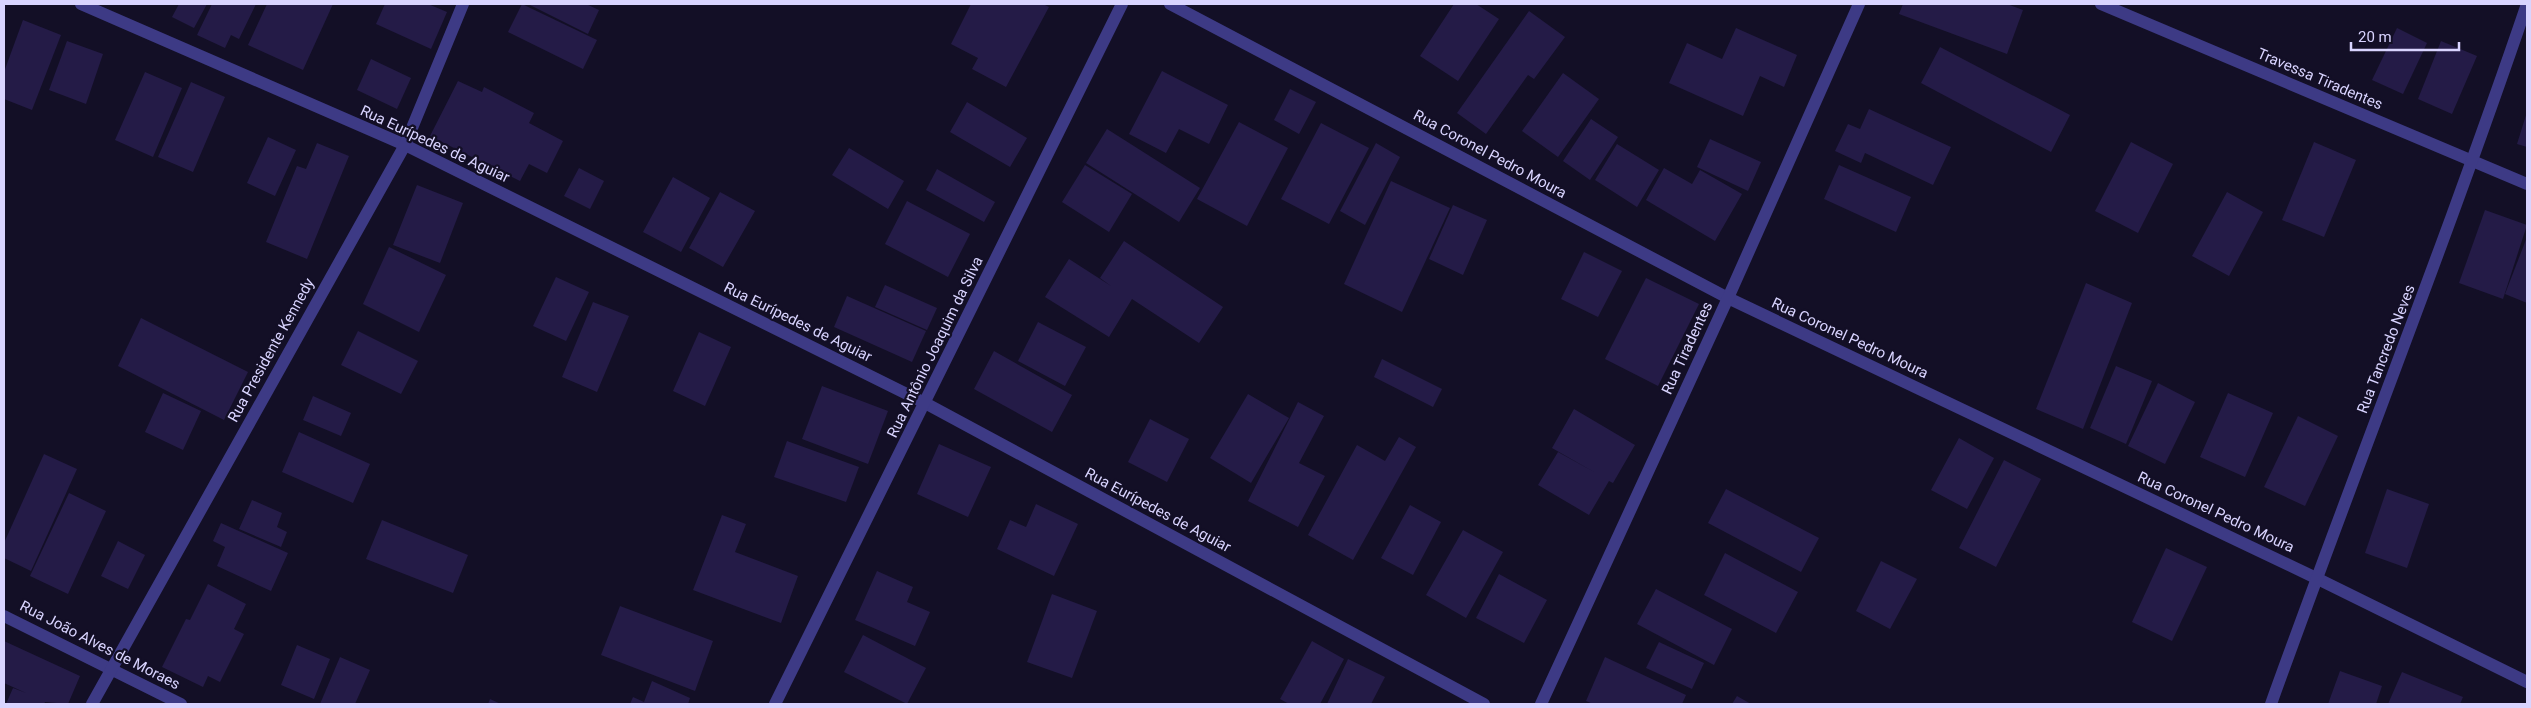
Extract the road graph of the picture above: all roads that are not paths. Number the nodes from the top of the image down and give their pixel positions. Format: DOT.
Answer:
graph roads {
  1 [pos="81,4"];
  2 [pos="463,4"];
  3 [pos="1122,4"];
  4 [pos="1170,4"];
  5 [pos="1859,4"];
  6 [pos="2101,4"];
  7 [pos="2527,4"];
  8 [pos="404,145"];
  9 [pos="2474,161"];
  10 [pos="2527,184"];
  11 [pos="1728,298"];
  12 [pos="925,404"];
  13 [pos="2316,578"];
  14 [pos="4,616"];
  15 [pos="112,668"];
  16 [pos="2527,682"];
  17 [pos="92,704"];
  18 [pos="181,704"];
  19 [pos="775,704"];
  20 [pos="1484,704"];
  21 [pos="1540,704"];
  22 [pos="2271,704"];
  1 -- 8 [label="street, Rua Eurípedes de Aguiar"];
  2 -- 8 [label="street, Rua Presidente Kennedy"];
  3 -- 12 [label="street, Rua Antônio Joaquim da Silva"];
  4 -- 11 [label="street, Rua Coronel Pedro Moura"];
  5 -- 11 [label="street, Rua Tiradentes"];
  6 -- 9 [label="street, Travessa Tiradentes"];
  7 -- 9 [label="street, Rua Tancredo Neves"];
  8 -- 12 [label="street, Rua Eurípedes de Aguiar"];
  8 -- 15 [label="street, Rua Presidente Kennedy"];
  9 -- 10 [label="street, Travessa Tiradentes"];
  9 -- 13 [label="street, Rua Tancredo Neves"];
  11 -- 13 [label="street, Rua Coronel Pedro Moura"];
  11 -- 21 [label="street, Rua Tiradentes"];
  12 -- 19 [label="street, Rua Antônio Joaquim da Silva"];
  12 -- 20 [label="street, Rua Eurípedes de Aguiar"];
  13 -- 16 [label="street, Rua Coronel Pedro Moura"];
  13 -- 22 [label="street, Rua Tancredo Neves"];
  14 -- 15 [label="street, Rua João Alves de Moraes"];
  15 -- 17 [label="street, Rua Presidente Kennedy"];
  15 -- 18 [label="street, Rua João Alves de Moraes"];
}
